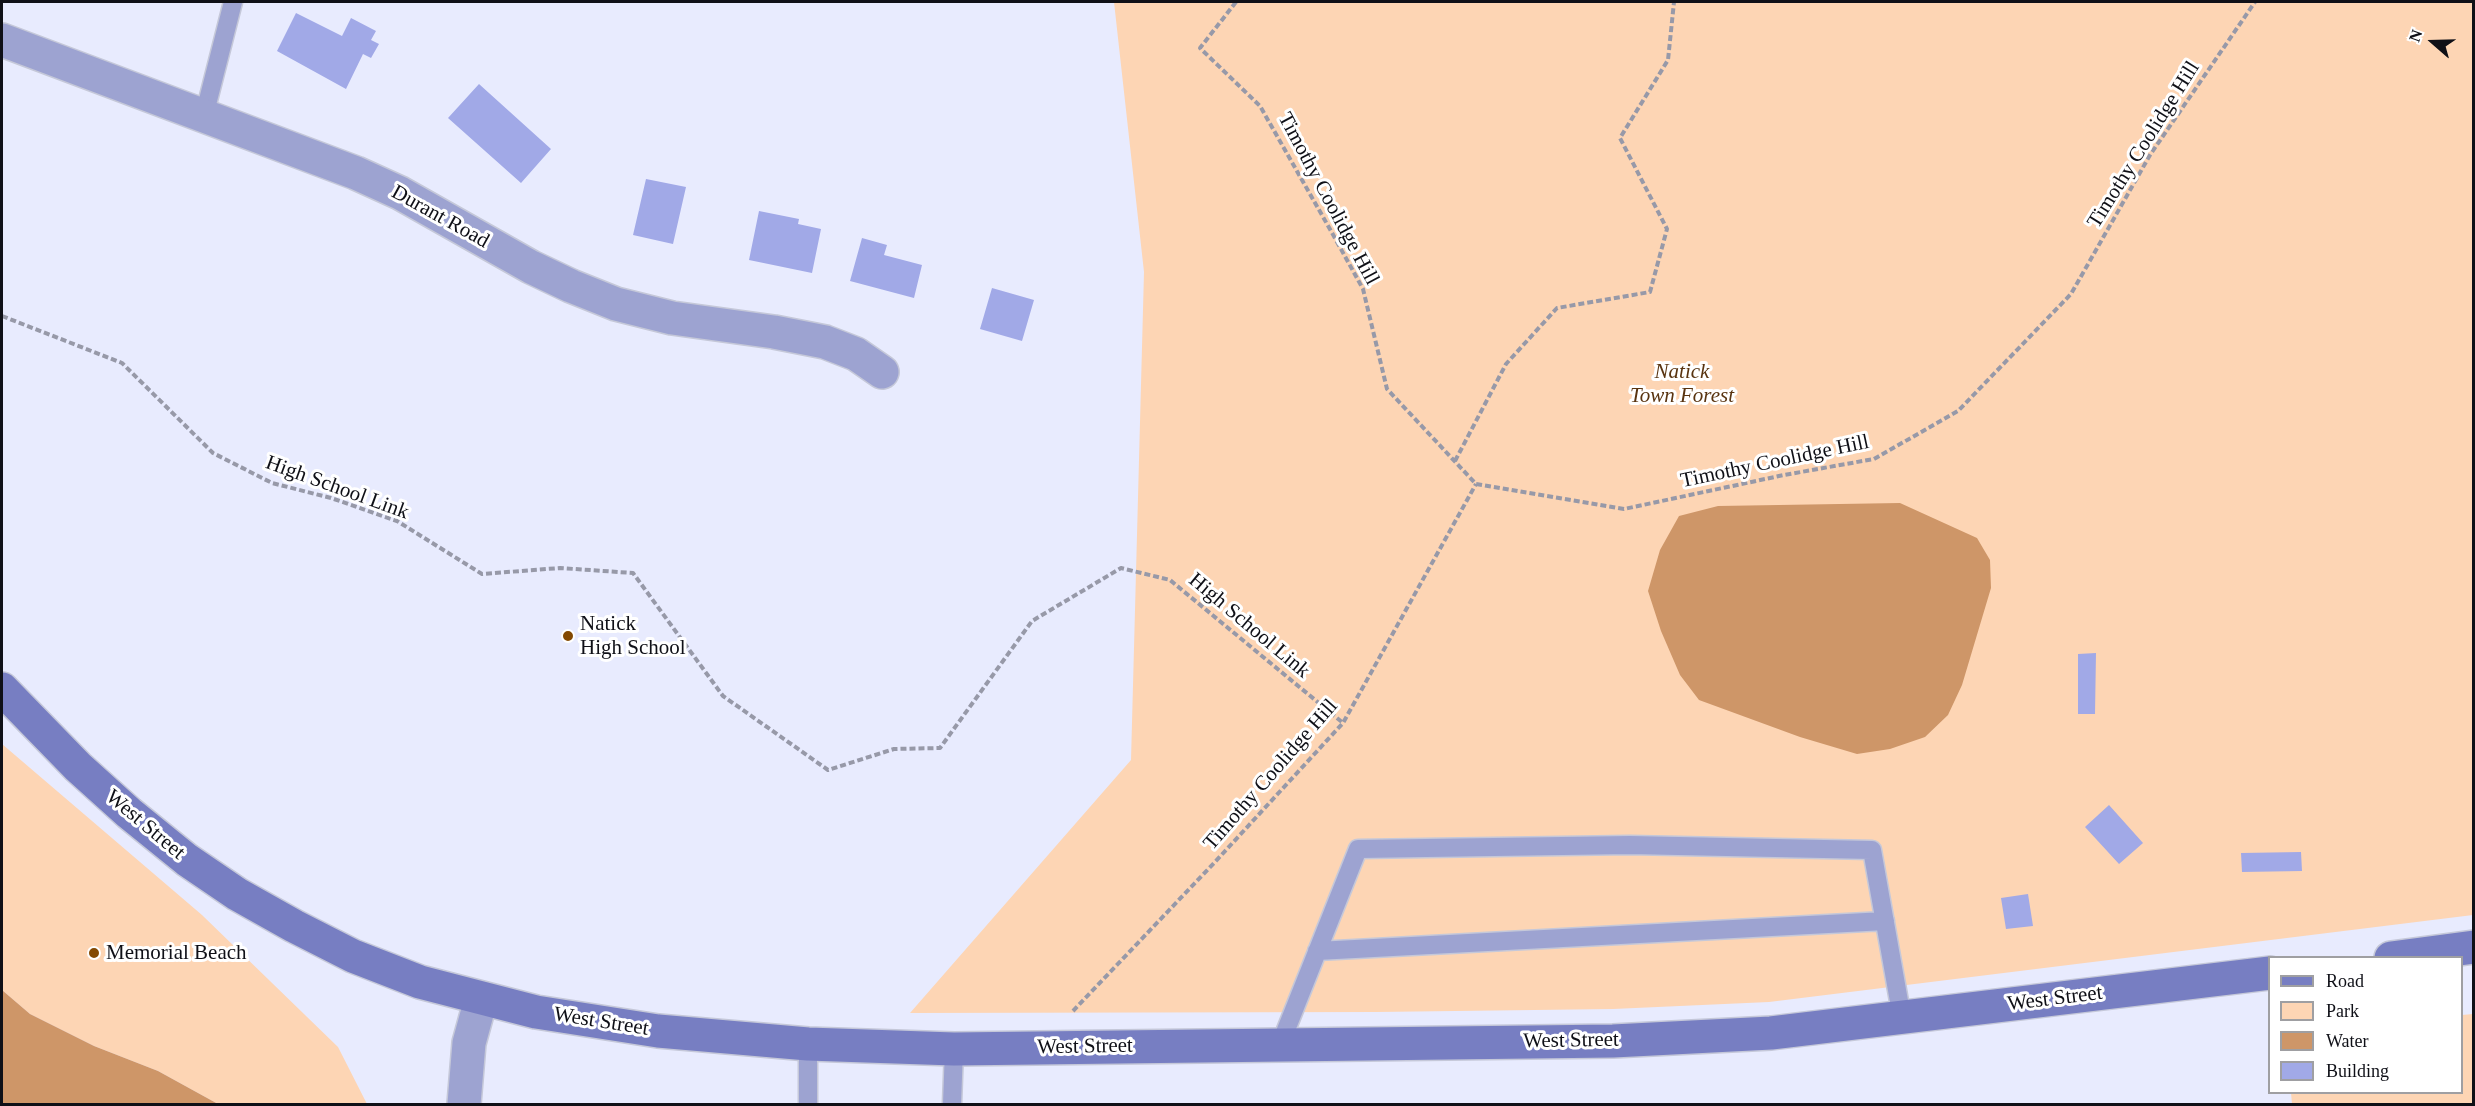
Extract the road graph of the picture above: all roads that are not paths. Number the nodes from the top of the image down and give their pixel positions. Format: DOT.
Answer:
graph roads {
  1 [pos="233,2"];
  2 [pos="2,40"];
  3 [pos="204,116"];
  4 [pos="882,372"];
  5 [pos="2,689"];
  6 [pos="1885,921"];
  7 [pos="2474,947"];
  8 [pos="1317,951"];
  9 [pos="2399,956"];
  10 [pos="2268,973"];
  11 [pos="481,999"];
  12 [pos="1902,1018"];
  13 [pos="808,1044"];
  14 [pos="1280,1045"];
  15 [pos="954,1049"];
  16 [pos="464,1104"];
  17 [pos="808,1104"];
  18 [pos="952,1104"];
  1 -- 3 [label="lane"];
  2 -- 3 [label="street, Durant Road"];
  3 -- 4 [label="street, Durant Road"];
  5 -- 11 [label="street, West Street"];
  6 -- 8 [label="lane"];
  6 -- 8 [label="lane"];
  6 -- 12 [label="lane"];
  7 -- 9 [label="street"];
  8 -- 14 [label="lane"];
  10 -- 12 [label="street, West Street"];
  11 -- 13 [label="street, West Street"];
  11 -- 16 [label="street"];
  12 -- 14 [label="street, West Street"];
  13 -- 15 [label="street, West Street"];
  13 -- 17 [label="lane"];
  14 -- 15 [label="street, West Street"];
  15 -- 18 [label="lane"];
}
